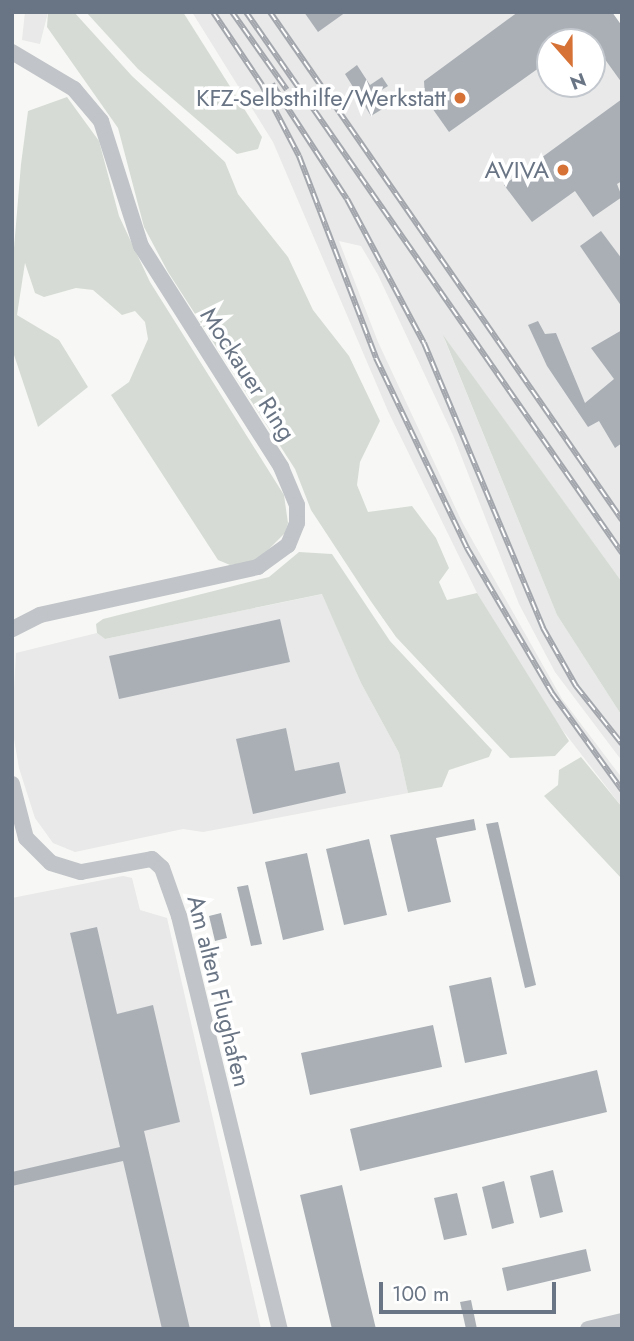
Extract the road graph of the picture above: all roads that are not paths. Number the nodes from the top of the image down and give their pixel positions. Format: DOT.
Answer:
graph roads {
  1 [pos="12,52"];
  2 [pos="12,629"];
  3 [pos="12,784"];
  4 [pos="622,1321"];
  5 [pos="280,1329"];
  6 [pos="588,1329"];
  1 -- 2 [label="street, Mockauer Ring"];
  3 -- 5 [label="street, Am alten Flughafen"];
  4 -- 6 [label="street"];
}
